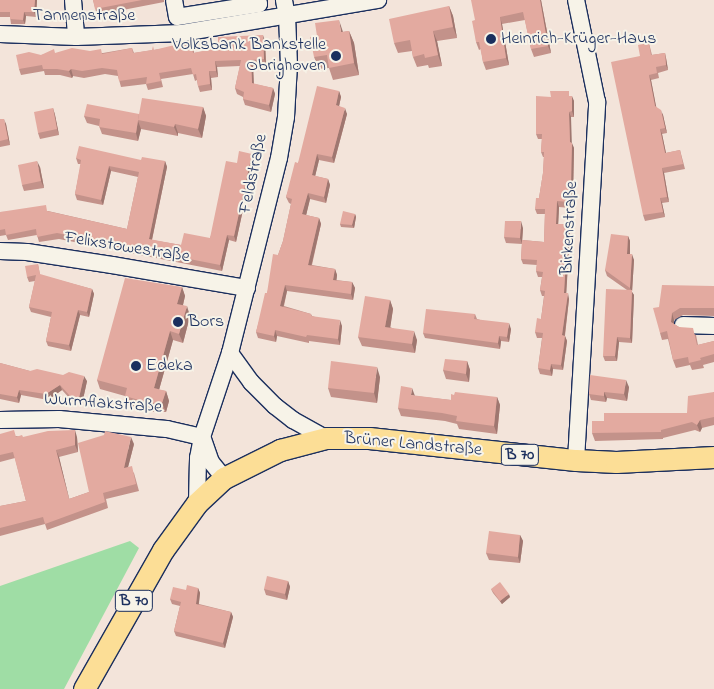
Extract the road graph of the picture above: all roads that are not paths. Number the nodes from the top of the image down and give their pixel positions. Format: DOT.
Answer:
graph roads {
  1 [pos="74,0"];
  2 [pos="174,0"];
  3 [pos="258,0"];
  4 [pos="378,0"];
  5 [pos="576,0"];
  6 [pos="285,8"];
  7 [pos="0,34"];
  8 [pos="76,37"];
  9 [pos="0,251"];
  10 [pos="248,288"];
  11 [pos="683,325"];
  12 [pos="714,326"];
  13 [pos="230,353"];
  14 [pos="0,420"];
  15 [pos="202,437"];
  16 [pos="326,438"];
  17 [pos="714,458"];
  18 [pos="576,460"];
  19 [pos="224,478"];
  20 [pos="197,503"];
  21 [pos="84,689"];
  1 -- 8 [label="street"];
  2 -- 3 [label="street"];
  4 -- 6 [label="street"];
  5 -- 18 [label="street, Birkenstraße"];
  6 -- 8 [label="street, Tannenstraße"];
  6 -- 10 [label="street, Feldstraße"];
  7 -- 8 [label="street, Tannenstraße"];
  9 -- 10 [label="street, Felixstowestraße"];
  10 -- 13 [label="street, Feldstraße"];
  11 -- 12 [label="street"];
  13 -- 15 [label="street, Feldstraße"];
  13 -- 16 [label="street"];
  14 -- 15 [label="street, Wurmflakstraße"];
  15 -- 19 [label="street"];
  15 -- 20 [label="street, Feldstraße"];
  16 -- 18 [label="main road, Brüner Landstraße / B 70"];
  16 -- 19 [label="main road, Brüner Landstraße / B 70"];
  17 -- 18 [label="main road, Brüner Landstraße / B 70"];
  19 -- 20 [label="main road, Brüner Landstraße / B 70"];
  20 -- 21 [label="main road, Brüner Landstraße / B 70"];
}
